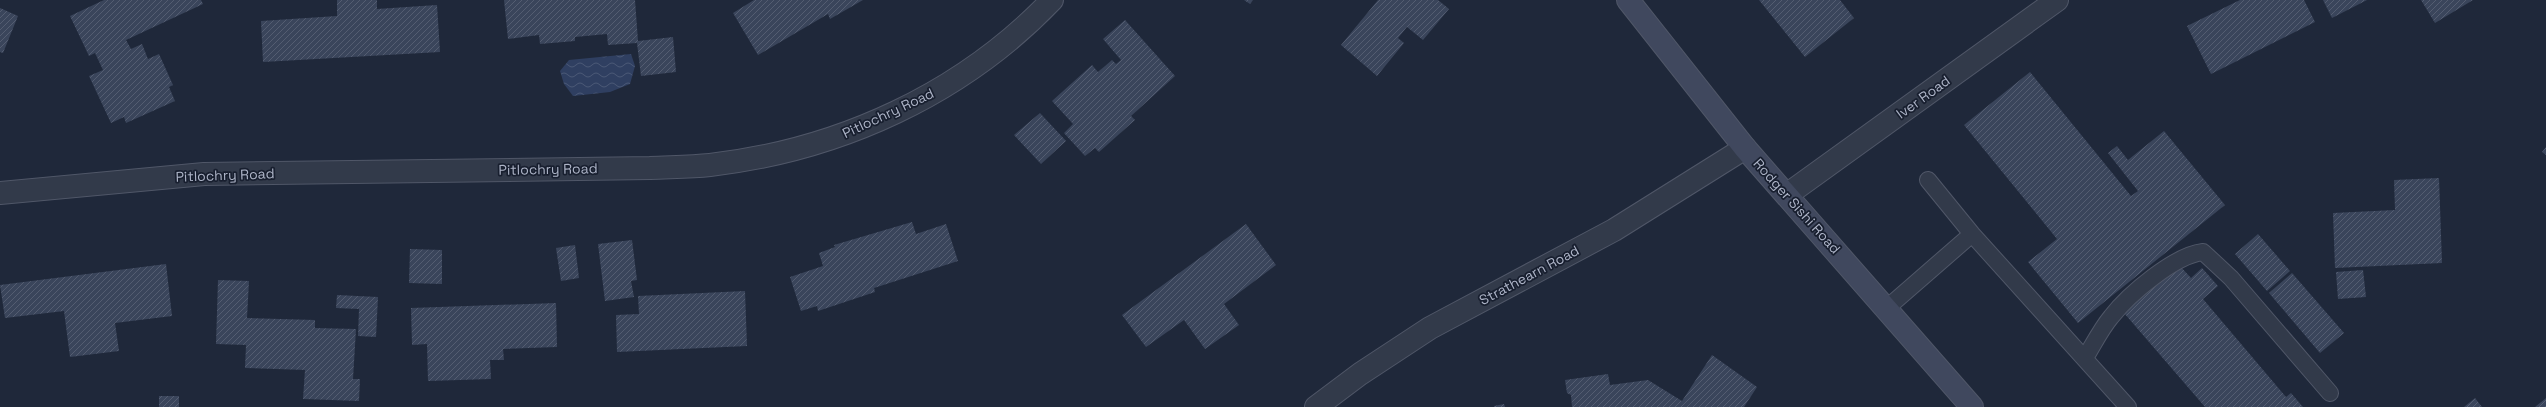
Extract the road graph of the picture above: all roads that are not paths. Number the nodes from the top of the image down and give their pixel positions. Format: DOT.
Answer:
graph roads {
  1 [pos="1052,0"];
  2 [pos="1628,0"];
  3 [pos="2057,0"];
  4 [pos="1746,148"];
  5 [pos="1928,180"];
  6 [pos="0,193"];
  7 [pos="1788,194"];
  8 [pos="1972,234"];
  9 [pos="1887,308"];
  10 [pos="2085,358"];
  11 [pos="2330,394"];
  12 [pos="1316,407"];
  13 [pos="1972,407"];
  14 [pos="2128,407"];
  1 -- 6 [label="street, Pitlochry Road"];
  2 -- 4 [label="main road, Rodger Sishi Road"];
  3 -- 7 [label="street, Iver Road"];
  4 -- 7 [label="main road, Rodger Sishi Road"];
  4 -- 12 [label="street, Strathearn Road"];
  5 -- 8 [label="lane"];
  7 -- 9 [label="main road, Rodger Sishi Road"];
  8 -- 9 [label="lane"];
  8 -- 10 [label="lane"];
  9 -- 13 [label="main road, Rodger Sishi Road"];
  10 -- 11 [label="lane"];
  10 -- 14 [label="lane"];
}
